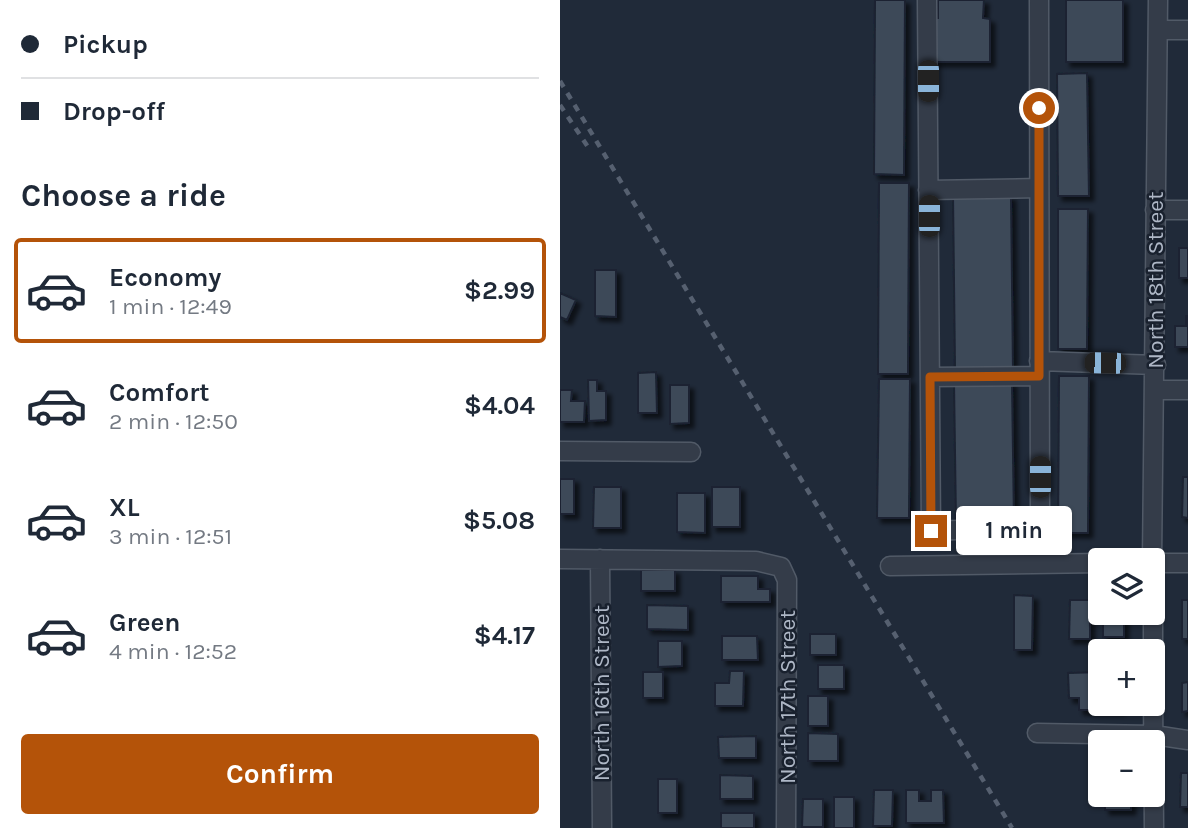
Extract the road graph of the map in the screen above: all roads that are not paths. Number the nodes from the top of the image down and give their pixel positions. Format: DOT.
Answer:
graph roads {
  1 [pos="927,0"];
  2 [pos="1039,0"];
  3 [pos="1158,0"];
  4 [pos="1158,30"];
  5 [pos="1188,30"];
  6 [pos="1039,188"];
  7 [pos="928,190"];
  8 [pos="1155,210"];
  9 [pos="1188,210"];
  10 [pos="1156,365"];
  11 [pos="1039,369"];
  12 [pos="930,377"];
  13 [pos="1156,390"];
  14 [pos="1188,390"];
  15 [pos="560,451"];
  16 [pos="691,452"];
  17 [pos="1153,548"];
  18 [pos="560,559"];
  19 [pos="600,559"];
  20 [pos="1165,562"];
  21 [pos="1088,563"];
  22 [pos="1188,563"];
  23 [pos="890,566"];
  24 [pos="1037,733"];
  25 [pos="1088,734"];
  26 [pos="1165,737"];
  27 [pos="1188,740"];
  28 [pos="1154,807"];
  29 [pos="602,828"];
  30 [pos="786,828"];
  31 [pos="1154,828"];
  1 -- 7 [label="street"];
  2 -- 6 [label="street"];
  3 -- 4 [label="street, North 18th Street"];
  4 -- 5 [label="street"];
  4 -- 8 [label="street, North 18th Street"];
  6 -- 7 [label="street"];
  6 -- 11 [label="street"];
  7 -- 12 [label="street"];
  8 -- 9 [label="street"];
  8 -- 10 [label="street, North 18th Street"];
  10 -- 11 [label="street"];
  10 -- 13 [label="street, North 18th Street"];
  11 -- 12 [label="street"];
  11 -- 12 [label="street"];
  13 -- 14 [label="street"];
  13 -- 17 [label="street, North 18th Street"];
  15 -- 16 [label="street"];
  18 -- 19 [label="street"];
  19 -- 29 [label="street, North 16th Street"];
  19 -- 30 [label="street, North 17th Street"];
  20 -- 22 [label="street"];
  21 -- 23 [label="street"];
  24 -- 25 [label="street"];
  26 -- 27 [label="street"];
  28 -- 31 [label="street"];
}
